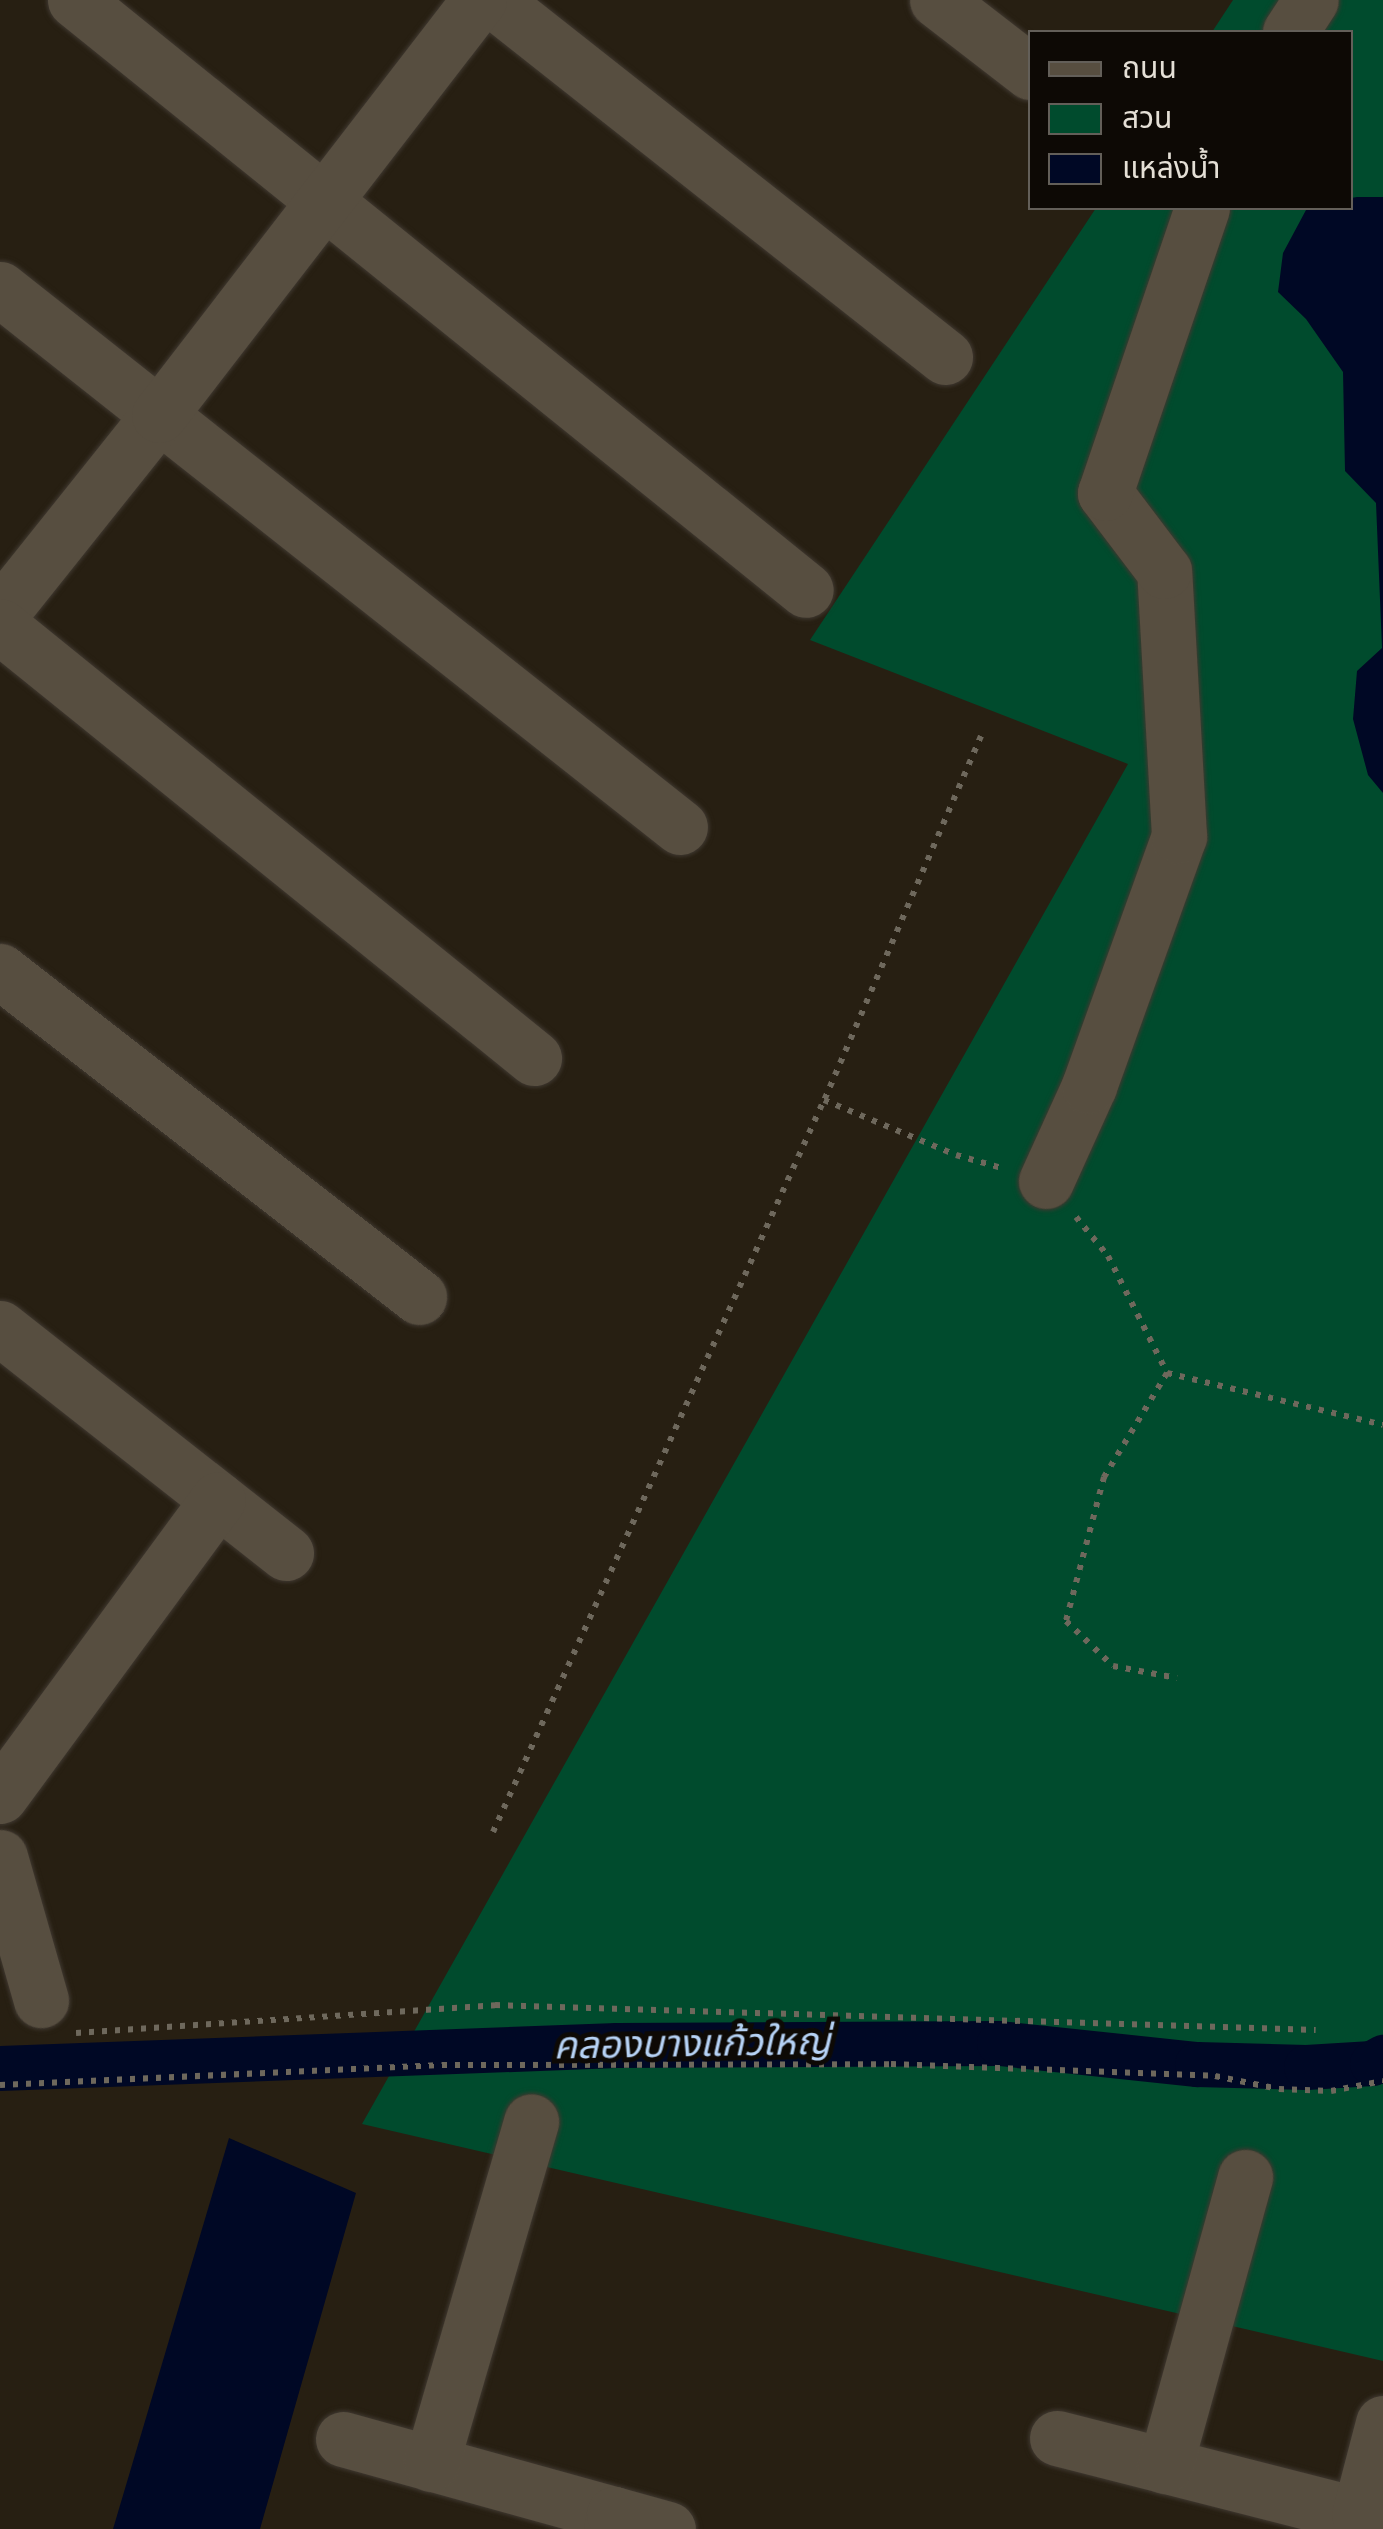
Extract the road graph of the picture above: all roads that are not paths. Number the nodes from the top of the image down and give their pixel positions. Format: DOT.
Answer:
graph roads {
  1 [pos="75,0"];
  2 [pos="479,0"];
  3 [pos="492,0"];
  4 [pos="937,0"];
  5 [pos="1312,0"];
  6 [pos="1291,30"];
  7 [pos="1028,70"];
  8 [pos="324,201"];
  9 [pos="1201,210"];
  10 [pos="0,290"];
  11 [pos="945,358"];
  12 [pos="159,415"];
  13 [pos="806,590"];
  14 [pos="0,614"];
  15 [pos="0,626"];
  16 [pos="680,827"];
  17 [pos="0,970"];
  18 [pos="534,1058"];
  19 [pos="1046,1182"];
  20 [pos="419,1297"];
  21 [pos="0,1328"];
  22 [pos="218,1500"];
  23 [pos="286,1553"];
  24 [pos="0,1796"];
  25 [pos="0,1857"];
  26 [pos="57,2017"];
  27 [pos="532,2121"];
  28 [pos="1245,2177"];
  29 [pos="1383,2423"];
  30 [pos="1057,2438"];
  31 [pos="342,2440"];
  32 [pos="432,2464"];
  33 [pos="1164,2466"];
  34 [pos="1297,2515"];
  35 [pos="1371,2518"];
  36 [pos="612,2522"];
  37 [pos="668,2529"];
  1 -- 8 [label="street"];
  2 -- 8 [label="street"];
  3 -- 11 [label="street"];
  4 -- 7 [label="street"];
  5 -- 6 [label="street"];
  8 -- 12 [label="street"];
  8 -- 13 [label="street"];
  9 -- 19 [label="street"];
  10 -- 12 [label="street"];
  12 -- 14 [label="street"];
  12 -- 16 [label="street"];
  15 -- 18 [label="street"];
  17 -- 20 [label="street"];
  21 -- 22 [label="street"];
  22 -- 23 [label="street"];
  22 -- 24 [label="street"];
  25 -- 26 [label="street"];
  27 -- 32 [label="street"];
  28 -- 33 [label="street"];
  29 -- 35 [label="street"];
  30 -- 33 [label="street"];
  31 -- 32 [label="street"];
  32 -- 36 [label="street"];
  33 -- 34 [label="street"];
  34 -- 35 [label="street"];
  36 -- 37 [label="street"];
}
